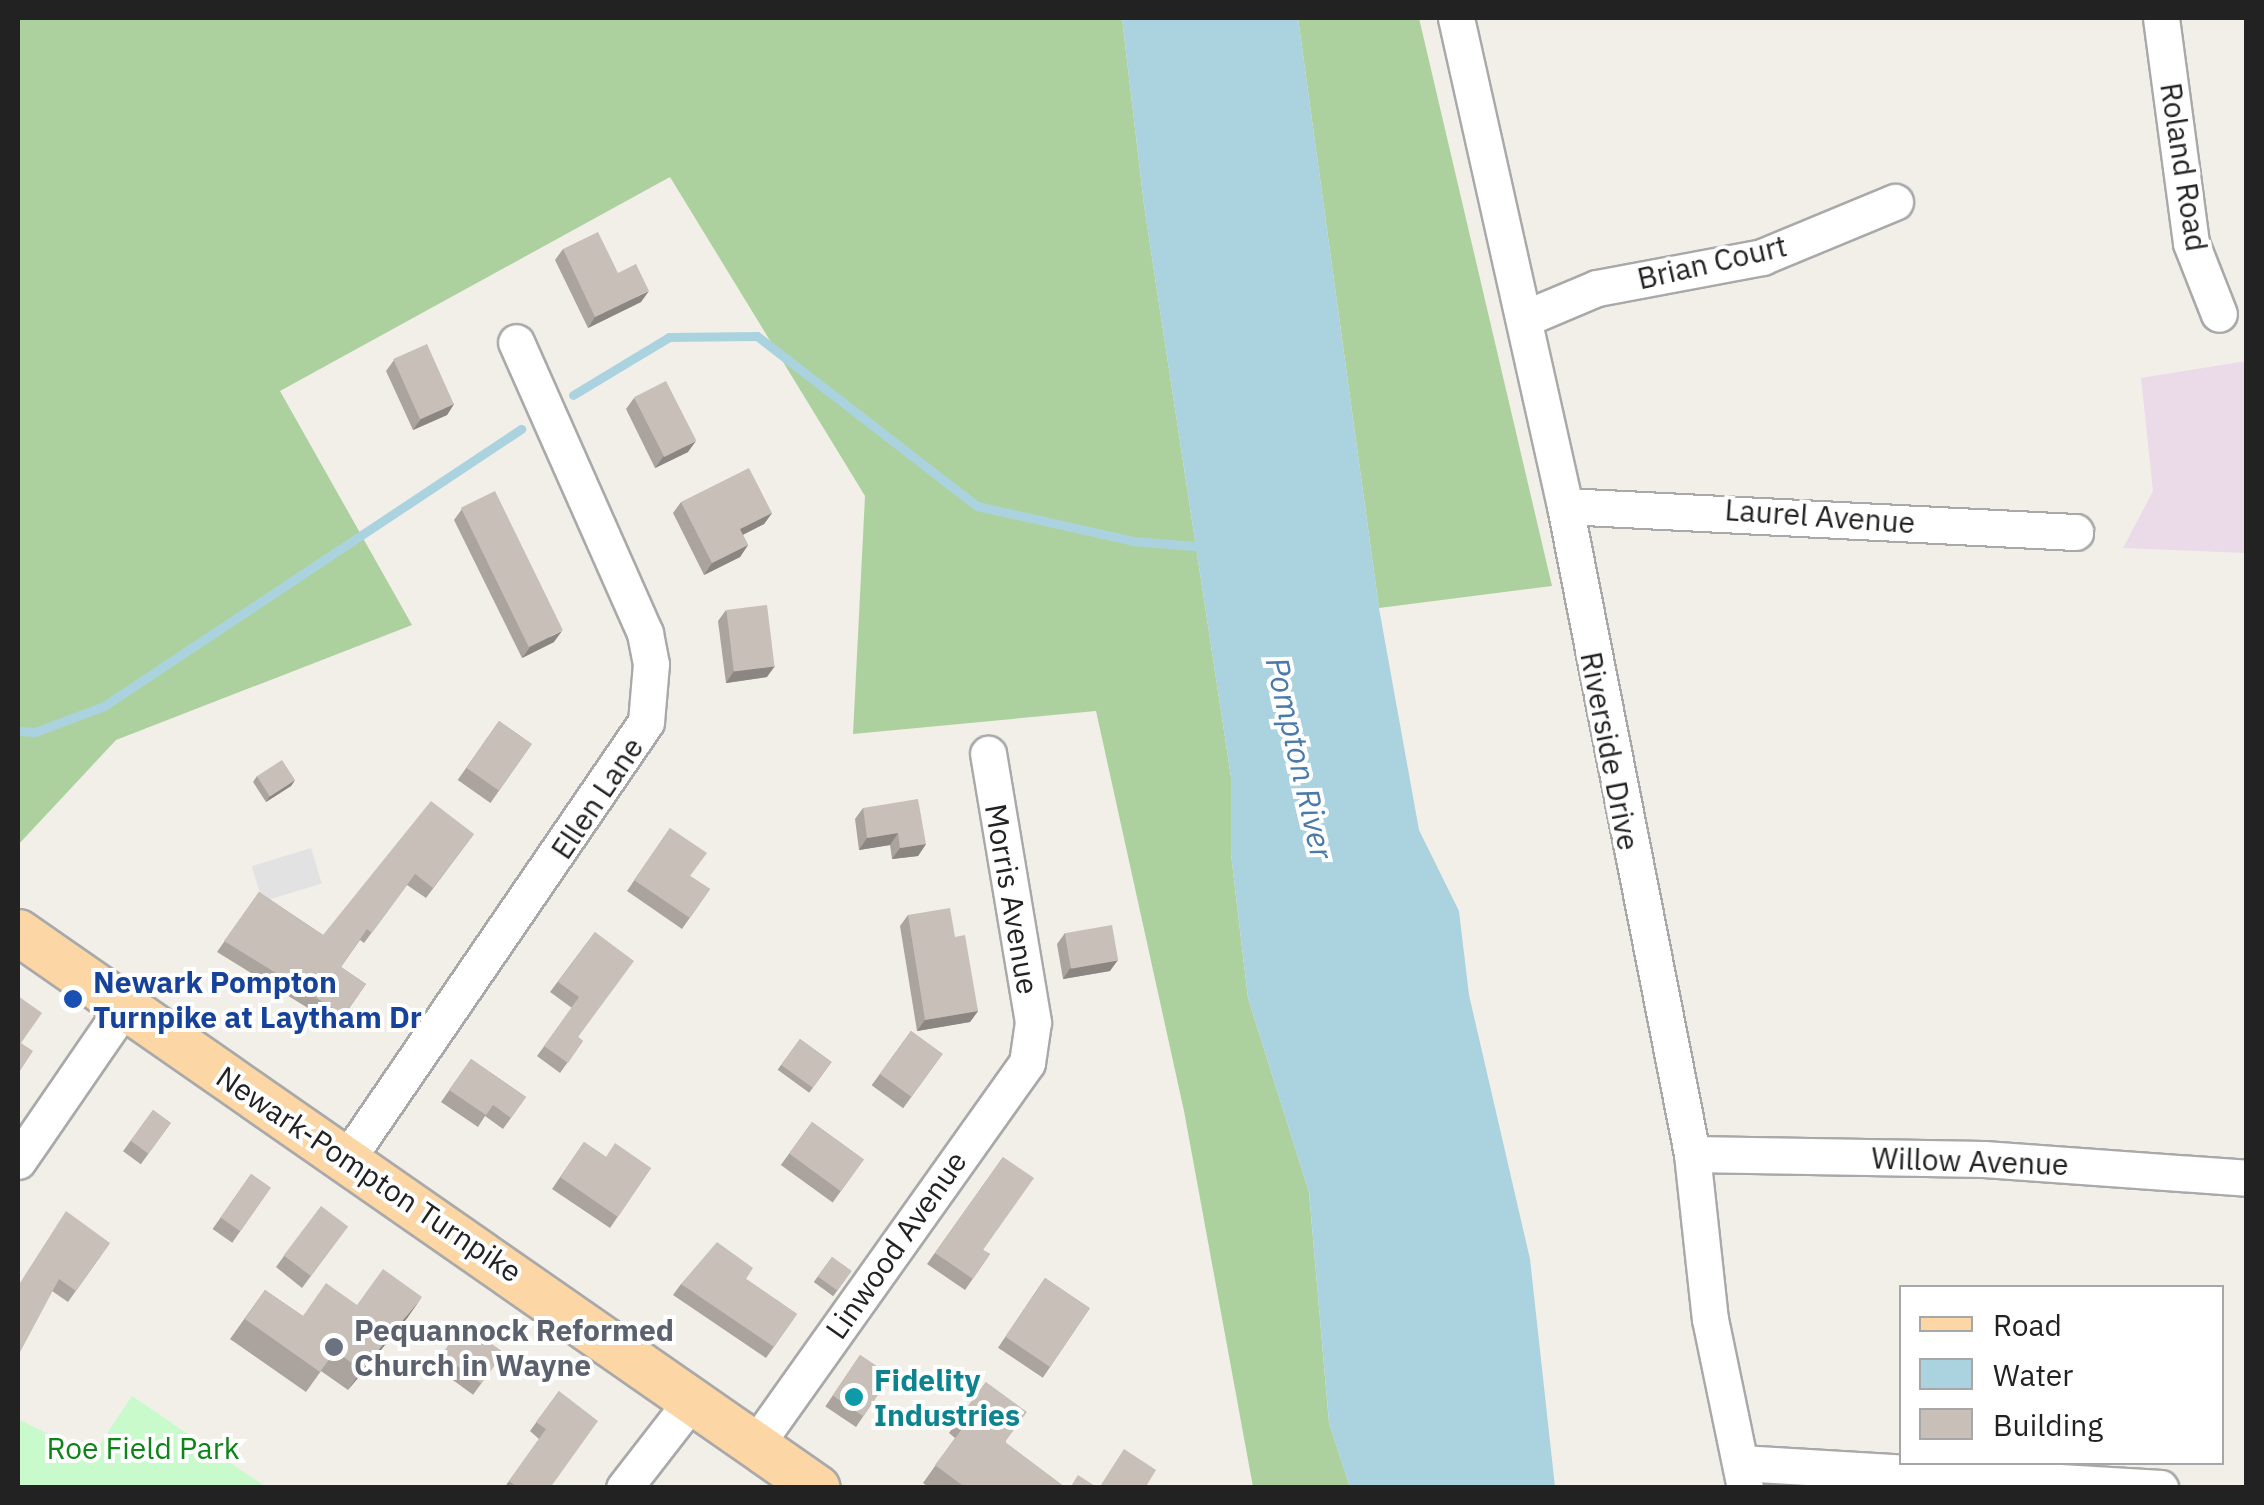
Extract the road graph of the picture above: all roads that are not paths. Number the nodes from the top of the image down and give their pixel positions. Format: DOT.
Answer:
graph roads {
  1 [pos="1456,18"];
  2 [pos="2161,18"];
  3 [pos="1895,202"];
  4 [pos="2219,314"];
  5 [pos="1528,317"];
  6 [pos="516,342"];
  7 [pos="1565,506"];
  8 [pos="2074,532"];
  9 [pos="988,754"];
  10 [pos="18,932"];
  11 [pos="124,1007"];
  12 [pos="1033,1044"];
  13 [pos="1692,1154"];
  14 [pos="347,1159"];
  15 [pos="18,1161"];
  16 [pos="2246,1178"];
  17 [pos="693,1399"];
  18 [pos="756,1444"];
  19 [pos="1743,1475"];
  20 [pos="624,1488"];
  21 [pos="817,1488"];
  22 [pos="2160,1488"];
  1 -- 5 [label="street, Riverside Drive"];
  2 -- 4 [label="street, Roland Road"];
  3 -- 5 [label="street, Brian Court"];
  5 -- 7 [label="street, Riverside Drive"];
  6 -- 14 [label="street, Ellen Lane"];
  7 -- 8 [label="street, Laurel Avenue"];
  7 -- 13 [label="street, Riverside Drive"];
  9 -- 12 [label="street, Morris Avenue"];
  10 -- 11 [label="main road, Newark-Pompton Turnpike"];
  11 -- 14 [label="main road, Newark-Pompton Turnpike"];
  11 -- 15 [label="street"];
  12 -- 18 [label="street, Linwood Avenue"];
  13 -- 16 [label="street, Willow Avenue"];
  13 -- 19 [label="street, Riverside Drive"];
  14 -- 17 [label="main road, Newark-Pompton Turnpike"];
  17 -- 18 [label="main road, Newark-Pompton Turnpike"];
  17 -- 20 [label="street"];
  18 -- 21 [label="main road, Newark-Pompton Turnpike"];
  19 -- 22 [label="street"];
}
